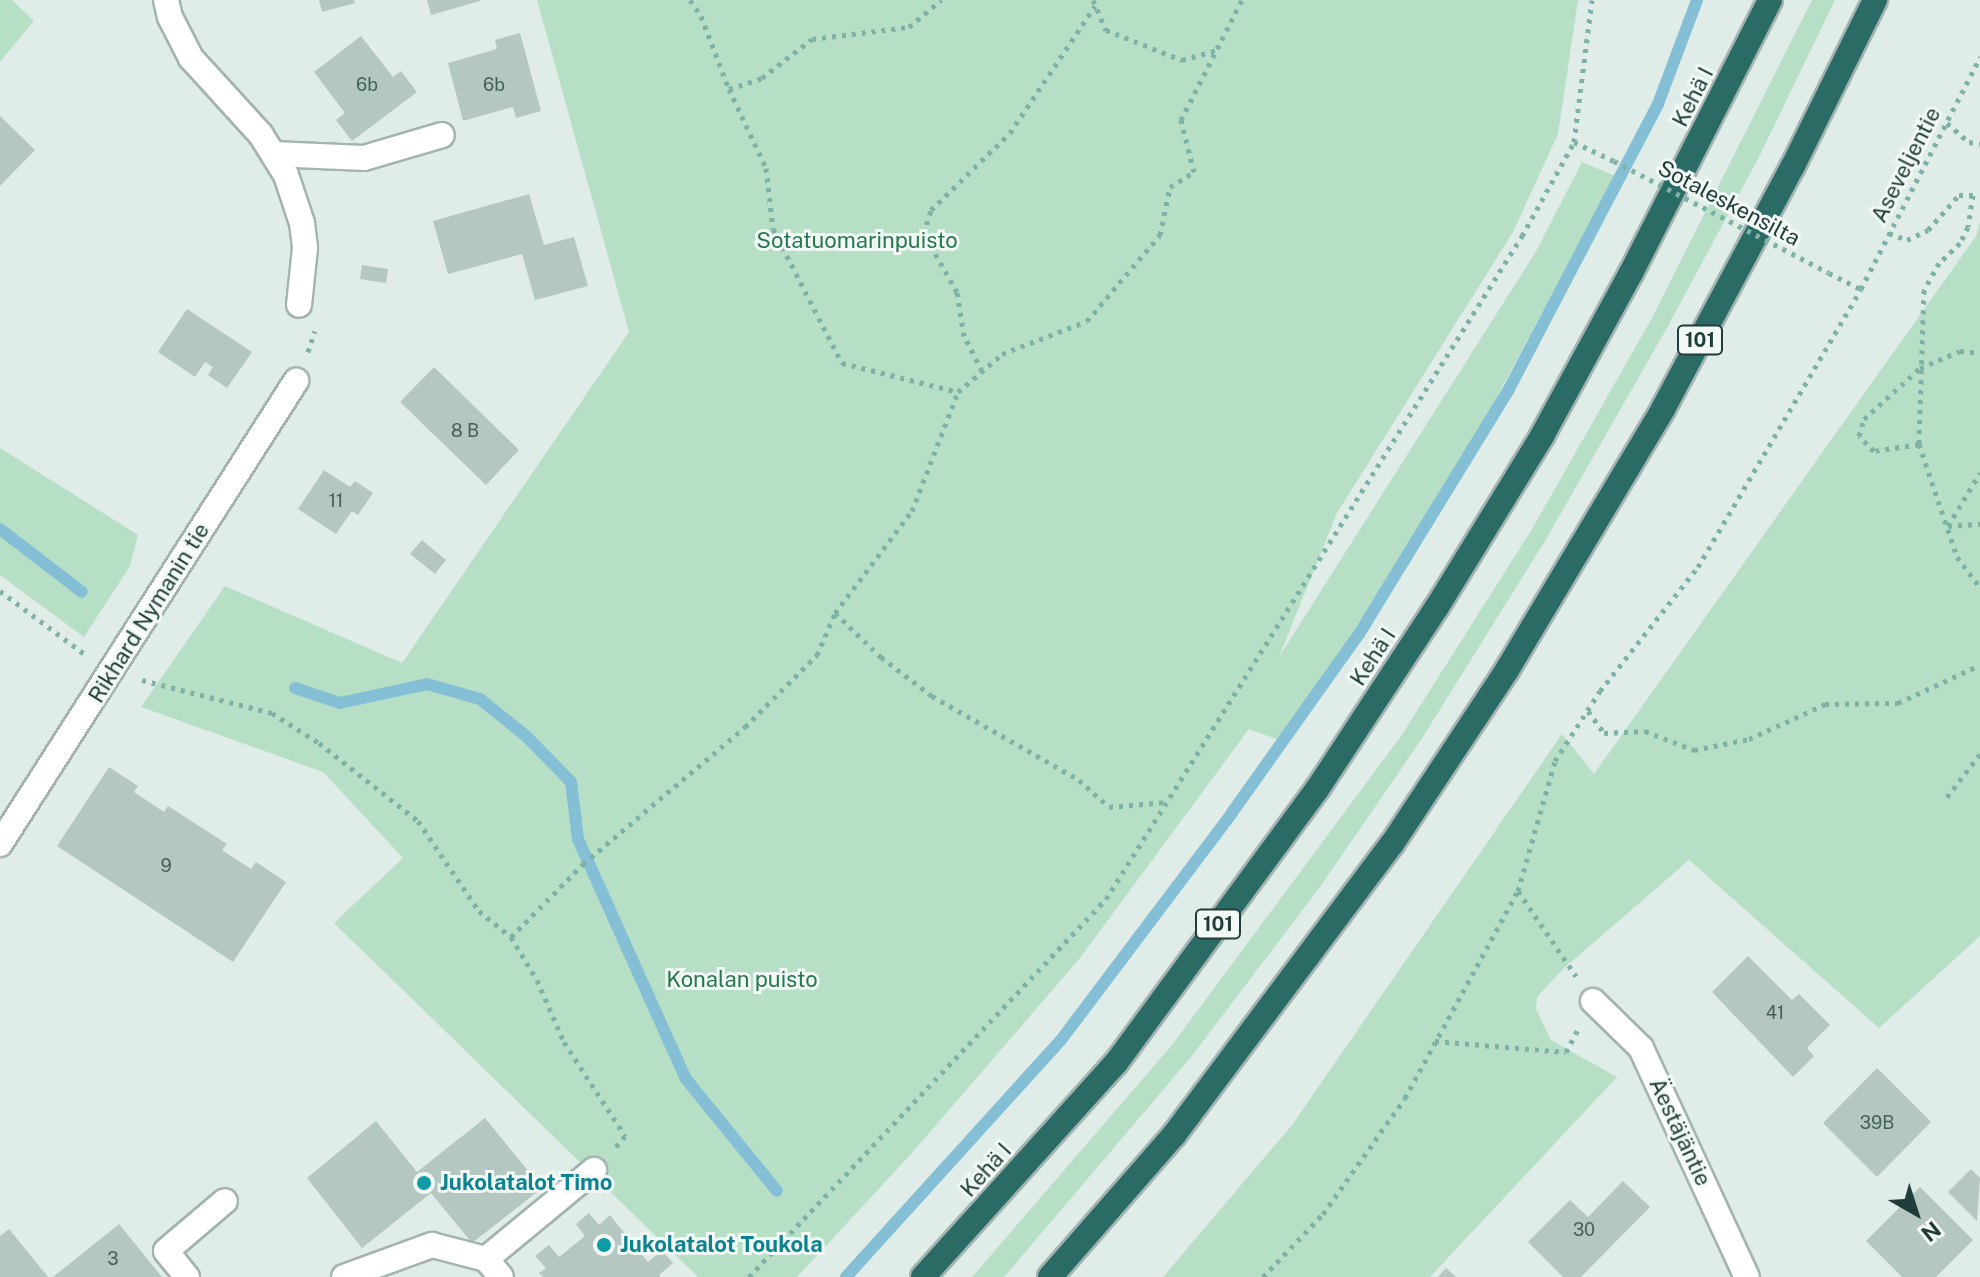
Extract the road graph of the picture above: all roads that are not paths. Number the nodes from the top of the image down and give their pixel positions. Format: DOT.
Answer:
graph roads {
  1 [pos="166,0"];
  2 [pos="1770,0"];
  3 [pos="1875,0"];
  4 [pos="442,135"];
  5 [pos="273,154"];
  6 [pos="299,305"];
  7 [pos="296,381"];
  8 [pos="0,844"];
  9 [pos="1593,1001"];
  10 [pos="594,1170"];
  11 [pos="225,1201"];
  12 [pos="494,1268"];
  13 [pos="187,1277"];
  14 [pos="344,1277"];
  15 [pos="923,1277"];
  16 [pos="1050,1277"];
  17 [pos="1747,1277"];
  1 -- 5 [label="street"];
  2 -- 15 [label="highway, Kehä I / 101"];
  3 -- 16 [label="highway, 101"];
  4 -- 5 [label="street"];
  5 -- 6 [label="street"];
  7 -- 8 [label="street, Rikhard Nymanin tie"];
  9 -- 17 [label="street, Äestäjäntie"];
  10 -- 12 [label="street"];
  11 -- 13 [label="street"];
  12 -- 14 [label="street"];
}
